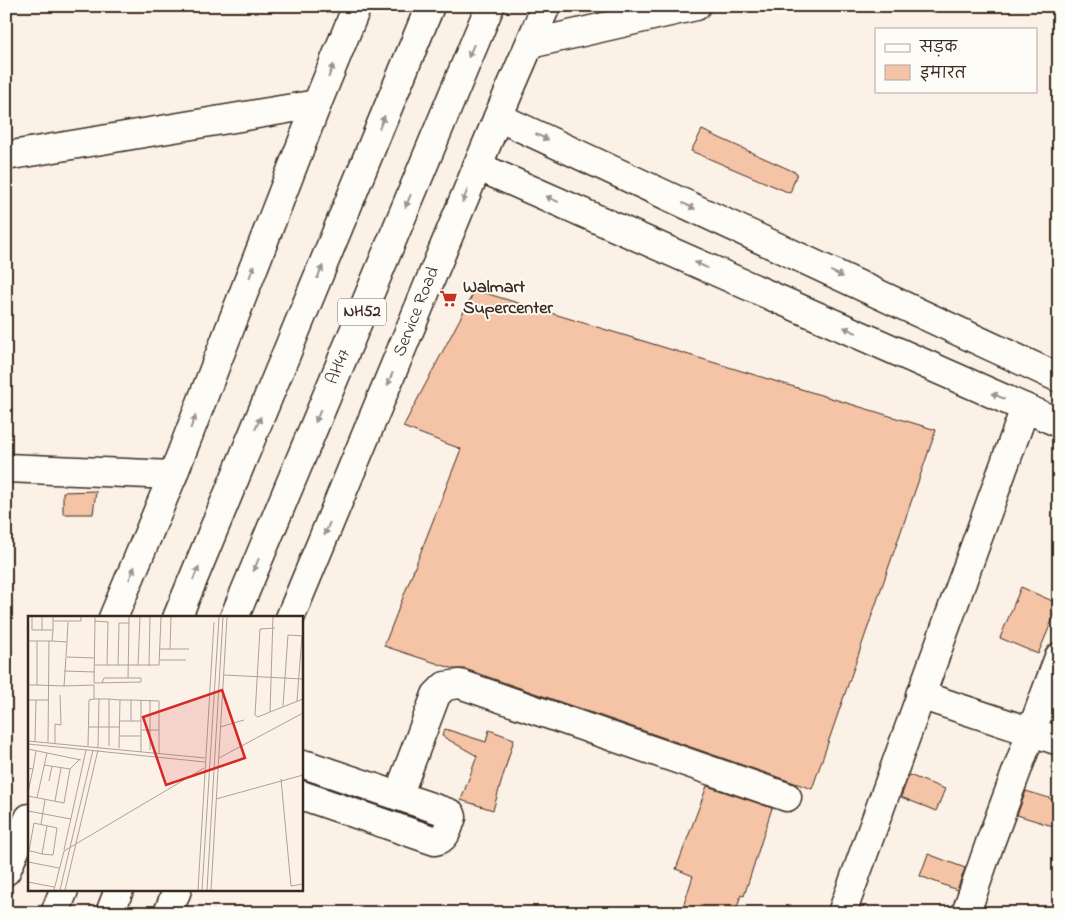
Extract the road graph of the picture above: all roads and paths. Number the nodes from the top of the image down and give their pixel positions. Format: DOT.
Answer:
graph roads {
  1 [pos="357,6"];
  2 [pos="430,6"];
  3 [pos="490,6"];
  4 [pos="546,6"];
  5 [pos="696,6"];
  6 [pos="530,44"];
  7 [pos="317,104"];
  8 [pos="498,117"];
  9 [pos="6,156"];
  10 [pos="477,166"];
  11 [pos="1059,378"];
  12 [pos="1025,408"];
  13 [pos="1059,423"];
  14 [pos="6,468"];
  15 [pos="173,475"];
  16 [pos="114,616"];
  17 [pos="178,616"];
  18 [pos="235,616"];
  19 [pos="291,616"];
  20 [pos="1059,657"];
  21 [pos="920,695"];
  22 [pos="1032,731"];
  23 [pos="1059,742"];
  24 [pos="307,765"];
  25 [pos="302,795"];
  26 [pos="398,796"];
  27 [pos="787,797"];
  28 [pos="28,820"];
  29 [pos="6,871"];
  30 [pos="63,892"];
  31 [pos="118,892"];
  32 [pos="176,892"];
  33 [pos="55,913"];
  34 [pos="110,913"];
  35 [pos="168,913"];
  36 [pos="842,913"];
  37 [pos="966,913"];
  7 -- 1 [label="main road, one-way"];
  17 -- 2 [label="main road, one-way"];
  3 -- 18 [label="main road, AH47 / NH52, one-way"];
  4 -- 6 [label="main road, Service Road"];
  5 -- 6 [label="main road"];
  6 -- 8 [label="main road, Service Road"];
  7 -- 9 [label="main road"];
  15 -- 7 [label="main road, one-way"];
  8 -- 10 [label="main road, Service Road"];
  8 -- 11 [label="main road, one-way"];
  12 -- 10 [label="main road, one-way"];
  10 -- 19 [label="main road, Service Road, one-way"];
  12 -- 13 [label="main road"];
  12 -- 21 [label="main road"];
  14 -- 15 [label="main road"];
  16 -- 15 [label="main road, one-way"];
  20 -- 22 [label="main road"];
  21 -- 22 [label="main road"];
  21 -- 36 [label="main road"];
  22 -- 23 [label="main road"];
  22 -- 37 [label="main road"];
  24 -- 26 [label="main road"];
  25 -- 26 [label="main road"];
  26 -- 27 [label="main road"];
  28 -- 29 [label="main road"];
  30 -- 33 [label="main road"];
  31 -- 34 [label="main road"];
  32 -- 35 [label="main road"];
}
